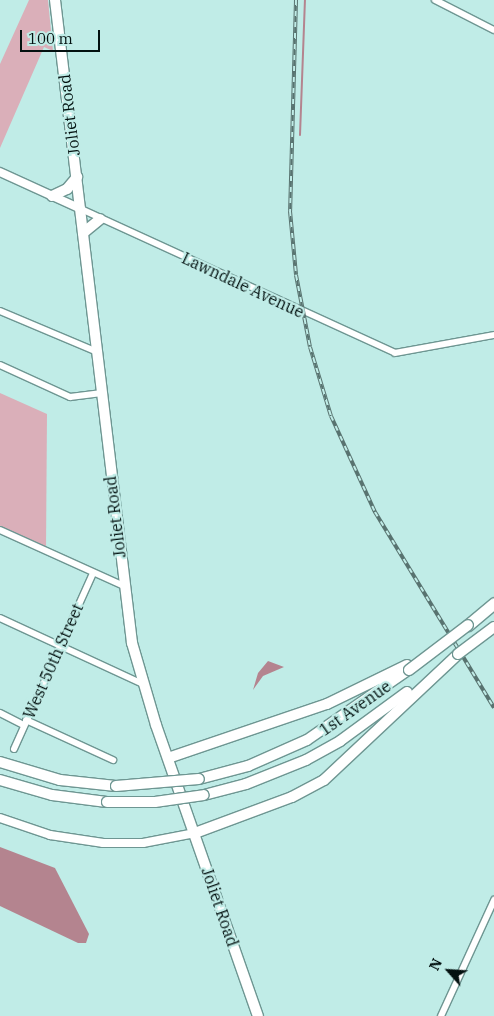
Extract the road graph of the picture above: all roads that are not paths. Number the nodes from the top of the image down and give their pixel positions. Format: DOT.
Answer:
graph roads {
  1 [pos="55,0"];
  2 [pos="435,0"];
  3 [pos="494,30"];
  4 [pos="0,172"];
  5 [pos="77,177"];
  6 [pos="52,196"];
  7 [pos="81,210"];
  8 [pos="100,219"];
  9 [pos="83,233"];
  10 [pos="0,311"];
  11 [pos="494,334"];
  12 [pos="96,352"];
  13 [pos="0,365"];
  14 [pos="102,393"];
  15 [pos="0,530"];
  16 [pos="93,573"];
  17 [pos="124,586"];
  18 [pos="494,604"];
  19 [pos="0,618"];
  20 [pos="468,625"];
  21 [pos="494,627"];
  22 [pos="60,646"];
  23 [pos="408,667"];
  24 [pos="143,684"];
  25 [pos="417,688"];
  26 [pos="0,714"];
  27 [pos="25,722"];
  28 [pos="14,748"];
  29 [pos="168,758"];
  30 [pos="113,760"];
  31 [pos="0,762"];
  32 [pos="0,780"];
  33 [pos="0,818"];
  34 [pos="195,833"];
  35 [pos="494,900"];
  36 [pos="258,1016"];
  37 [pos="441,1016"];
  1 -- 5 [label="main road, Joliet Road"];
  2 -- 3 [label="street"];
  4 -- 6 [label="street, Lawndale Avenue"];
  5 -- 6 [label="main road"];
  5 -- 7 [label="main road, Joliet Road"];
  6 -- 7 [label="street, Lawndale Avenue"];
  7 -- 8 [label="street, Lawndale Avenue"];
  7 -- 9 [label="main road, Joliet Road"];
  8 -- 9 [label="main road"];
  8 -- 11 [label="street, Lawndale Avenue"];
  9 -- 12 [label="main road, Joliet Road"];
  10 -- 12 [label="street"];
  12 -- 14 [label="main road, Joliet Road"];
  13 -- 14 [label="street"];
  14 -- 17 [label="main road, Joliet Road"];
  15 -- 16 [label="street"];
  16 -- 17 [label="street"];
  16 -- 22 [label="street, West 50th Street"];
  17 -- 24 [label="main road, Joliet Road"];
  18 -- 20 [label="highway"];
  19 -- 22 [label="street"];
  20 -- 23 [label="main road, bridge"];
  21 -- 25 [label="main road, bridge"];
  22 -- 24 [label="street"];
  22 -- 27 [label="street, West 50th Street"];
  23 -- 29 [label="main road"];
  23 -- 31 [label="main road, 1st Avenue, bridge"];
  24 -- 29 [label="main road, Joliet Road"];
  25 -- 32 [label="main road, 1st Avenue, bridge"];
  25 -- 34 [label="main road"];
  26 -- 27 [label="street"];
  27 -- 28 [label="street, West 50th Street"];
  27 -- 30 [label="street"];
  29 -- 34 [label="main road, Joliet Road"];
  33 -- 34 [label="street"];
  34 -- 36 [label="main road, Joliet Road"];
  35 -- 37 [label="street"];
}
